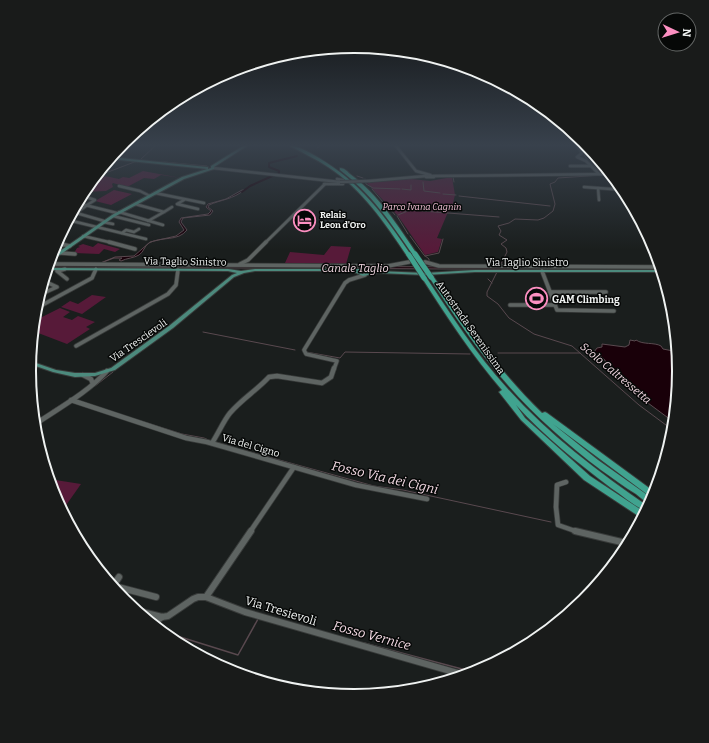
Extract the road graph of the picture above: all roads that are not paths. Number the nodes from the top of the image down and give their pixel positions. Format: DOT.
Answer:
graph roads {
  1 [pos="178,181"];
  2 [pos="310,181"];
  3 [pos="318,181"];
  4 [pos="343,181"];
  5 [pos="349,181"];
  6 [pos="356,181"];
  7 [pos="373,181"];
  8 [pos="325,184"];
  9 [pos="119,186"];
  10 [pos="584,187"];
  11 [pos="598,188"];
  12 [pos="615,189"];
  13 [pos="155,193"];
  14 [pos="150,196"];
  15 [pos="89,198"];
  16 [pos="184,199"];
  17 [pos="599,200"];
  18 [pos="200,202"];
  19 [pos="204,203"];
  20 [pos="135,204"];
  21 [pos="84,205"];
  22 [pos="87,206"];
  23 [pos="172,207"];
  24 [pos="192,207"];
  25 [pos="81,209"];
  26 [pos="198,209"];
  27 [pos="164,212"];
  28 [pos="78,213"];
  29 [pos="118,213"];
  30 [pos="113,216"];
  31 [pos="148,220"];
  32 [pos="74,221"];
  33 [pos="103,221"];
  34 [pos="113,224"];
  35 [pos="149,225"];
  36 [pos="163,225"];
  37 [pos="96,226"];
  38 [pos="138,229"];
  39 [pos="122,233"];
  40 [pos="83,236"];
  41 [pos="146,239"];
  42 [pos="63,244"];
  43 [pos="70,246"];
  44 [pos="135,249"];
  45 [pos="61,253"];
  46 [pos="75,254"];
  47 [pos="58,255"];
  48 [pos="409,262"];
  49 [pos="425,262"];
  50 [pos="55,264"];
  51 [pos="231,265"];
  52 [pos="655,267"];
  53 [pos="53,269"];
  54 [pos="65,269"];
  55 [pos="96,269"];
  56 [pos="178,270"];
  57 [pos="542,271"];
  58 [pos="657,271"];
  59 [pos="240,272"];
  60 [pos="359,274"];
  61 [pos="67,278"];
  62 [pos="428,278"];
  63 [pos="49,283"];
  64 [pos="47,291"];
  65 [pos="550,292"];
  66 [pos="606,292"];
  67 [pos="43,305"];
  68 [pos="510,305"];
  69 [pos="555,305"];
  70 [pos="614,310"];
  71 [pos="468,343"];
  72 [pos="76,346"];
  73 [pos="36,364"];
  74 [pos="496,368"];
  75 [pos="107,371"];
  76 [pos="95,374"];
  77 [pos="83,375"];
  78 [pos="100,379"];
  79 [pos="93,382"];
  80 [pos="71,400"];
  81 [pos="40,421"];
  82 [pos="212,443"];
  83 [pos="294,467"];
  84 [pos="566,482"];
  85 [pos="649,492"];
  86 [pos="647,498"];
  87 [pos="427,499"];
  88 [pos="643,506"];
  89 [pos="639,513"];
  90 [pos="623,542"];
  91 [pos="119,577"];
  92 [pos="115,582"];
  93 [pos="121,588"];
  94 [pos="156,597"];
  95 [pos="206,597"];
  96 [pos="147,613"];
  97 [pos="162,617"];
  98 [pos="157,621"];
  99 [pos="457,673"];
  1 -- 13 [label="main road"];
  2 -- 8 [label="street"];
  3 -- 7 [label="street, bridge"];
  4 -- 8 [label="street"];
  5 -- 62 [label="highway, Autostrada Serenissima, bridge"];
  6 -- 62 [label="highway, Autostrada Serenissima, bridge"];
  8 -- 51 [label="street"];
  9 -- 14 [label="street"];
  10 -- 11 [label="street"];
  11 -- 12 [label="street"];
  11 -- 17 [label="street"];
  13 -- 14 [label="main road"];
  13 -- 16 [label="street"];
  14 -- 20 [label="main road"];
  15 -- 22 [label="street"];
  16 -- 18 [label="street"];
  16 -- 24 [label="street"];
  18 -- 19 [label="street"];
  18 -- 24 [label="street"];
  20 -- 27 [label="street"];
  20 -- 29 [label="main road"];
  21 -- 22 [label="street"];
  22 -- 25 [label="street"];
  22 -- 29 [label="street"];
  23 -- 27 [label="street"];
  24 -- 26 [label="street"];
  27 -- 31 [label="street"];
  28 -- 33 [label="street"];
  29 -- 30 [label="main road"];
  29 -- 31 [label="street"];
  30 -- 33 [label="main road"];
  30 -- 35 [label="street"];
  31 -- 36 [label="street"];
  32 -- 37 [label="street"];
  33 -- 34 [label="street"];
  33 -- 37 [label="main road"];
  37 -- 39 [label="street"];
  37 -- 40 [label="main road"];
  38 -- 39 [label="street"];
  39 -- 41 [label="street"];
  40 -- 43 [label="main road"];
  40 -- 44 [label="street"];
  42 -- 43 [label="street"];
  43 -- 45 [label="main road"];
  45 -- 46 [label="street"];
  45 -- 47 [label="main road"];
  48 -- 51 [label="street"];
  49 -- 52 [label="street"];
  50 -- 51 [label="street"];
  53 -- 54 [label="main road, Via Taglio Sinistro"];
  54 -- 55 [label="main road, Via Taglio Sinistro"];
  54 -- 61 [label="street"];
  55 -- 56 [label="main road, Via Taglio Sinistro"];
  55 -- 67 [label="street"];
  56 -- 59 [label="main road, Via Taglio Sinistro"];
  56 -- 72 [label="street"];
  57 -- 58 [label="main road, Via Taglio Sinistro"];
  57 -- 60 [label="main road, Via Taglio Sinistro"];
  57 -- 65 [label="street"];
  59 -- 60 [label="main road, Via Taglio Sinistro"];
  59 -- 75 [label="main road, Via Trescievoli"];
  60 -- 82 [label="street"];
  62 -- 71 [label="highway, Autostrada Serenissima"];
  62 -- 74 [label="highway, Autostrada Serenissima"];
  63 -- 64 [label="street"];
  65 -- 66 [label="street"];
  65 -- 69 [label="street"];
  68 -- 69 [label="street"];
  69 -- 70 [label="street"];
  71 -- 88 [label="highway, Autostrada Serenissima"];
  71 -- 89 [label="highway"];
  73 -- 77 [label="main road, Via Trescievoli"];
  74 -- 85 [label="highway"];
  74 -- 86 [label="highway, Autostrada Serenissima"];
  75 -- 76 [label="main road, Via Trescievoli"];
  75 -- 78 [label="street"];
  76 -- 77 [label="main road, Via Trescievoli"];
  76 -- 78 [label="street"];
  76 -- 79 [label="street"];
  77 -- 79 [label="street"];
  78 -- 79 [label="street"];
  79 -- 80 [label="street"];
  80 -- 81 [label="street"];
  80 -- 82 [label="street, Via del Cigno"];
  82 -- 83 [label="street, Via del Cigno"];
  83 -- 87 [label="street, Via del Cigno"];
  83 -- 95 [label="street"];
  84 -- 90 [label="street"];
  91 -- 92 [label="street"];
  93 -- 94 [label="street"];
  95 -- 97 [label="street"];
  95 -- 99 [label="street, Via Tresievoli"];
  96 -- 97 [label="street"];
  97 -- 98 [label="street"];
}
